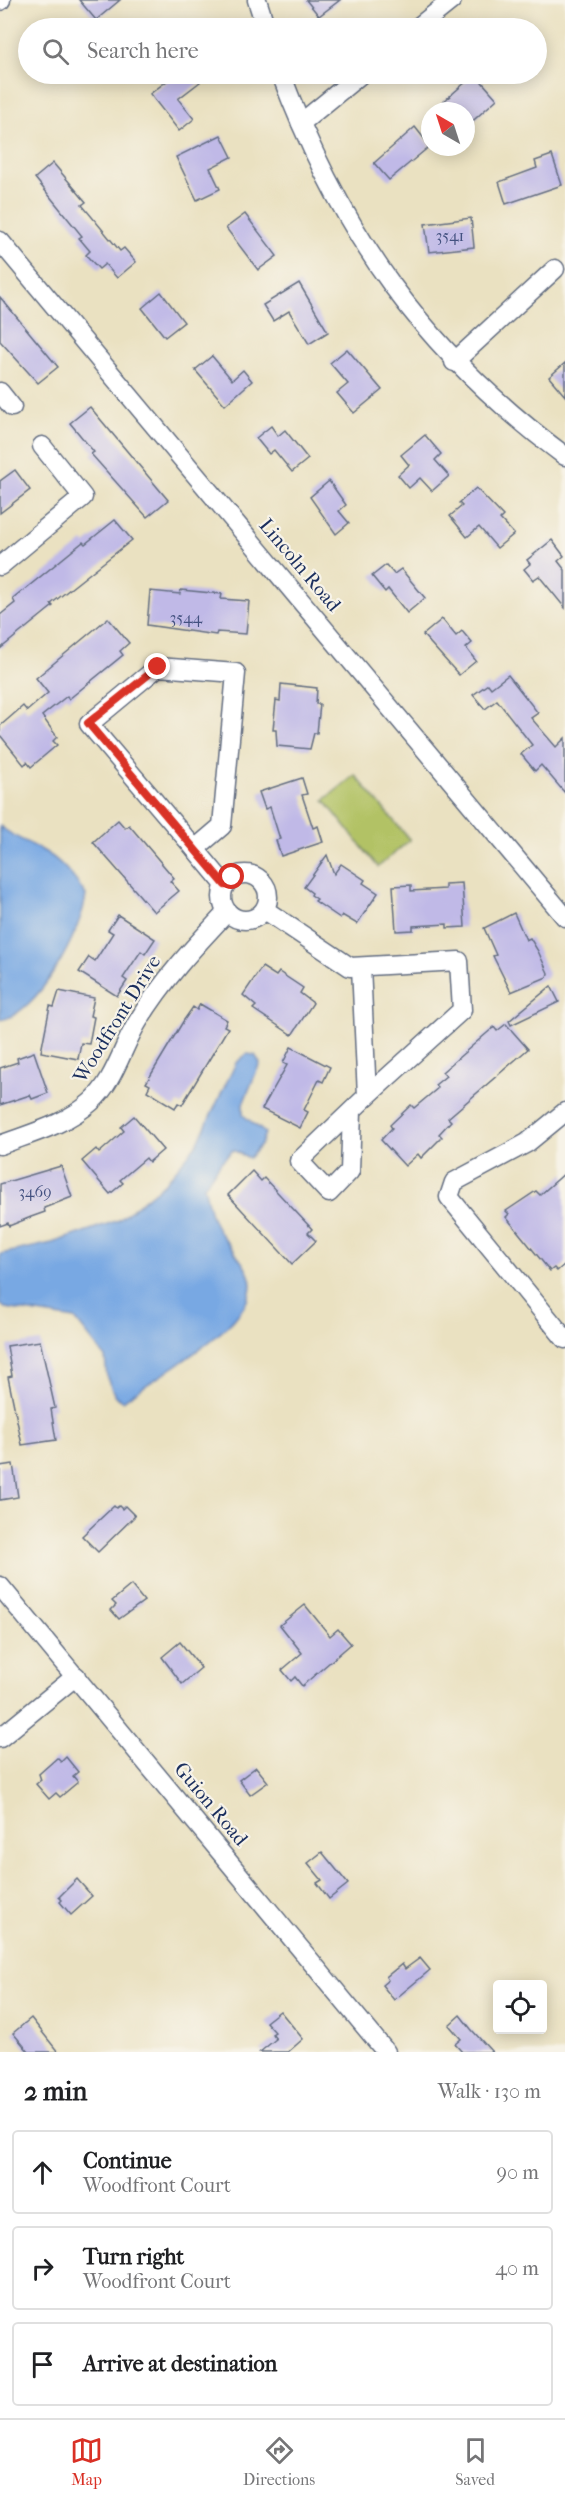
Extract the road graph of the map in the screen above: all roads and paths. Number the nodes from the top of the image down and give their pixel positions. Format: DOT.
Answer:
graph roads {
  1 [pos="257,0"];
  2 [pos="452,0"];
  3 [pos="263,18"];
  4 [pos="430,18"];
  5 [pos="285,84"];
  6 [pos="349,84"];
  7 [pos="300,123"];
  8 [pos="0,241"];
  9 [pos="555,269"];
  10 [pos="454,362"];
  11 [pos="0,392"];
  12 [pos="12,407"];
  13 [pos="42,446"];
  14 [pos="565,456"];
  15 [pos="0,566"];
  16 [pos="195,849"];
  17 [pos="225,885"];
  18 [pos="265,909"];
  19 [pos="227,912"];
  20 [pos="565,917"];
  21 [pos="361,967"];
  22 [pos="367,1096"];
  23 [pos="352,1111"];
  24 [pos="565,1112"];
  25 [pos="0,1145"];
  26 [pos="565,1339"];
  27 [pos="0,1586"];
  28 [pos="76,1676"];
  29 [pos="0,1738"];
  30 [pos="386,2052"];
  1 -- 3 [label="street"];
  2 -- 4 [label="street"];
  5 -- 7 [label="street"];
  6 -- 7 [label="street"];
  7 -- 10 [label="street"];
  8 -- 20 [label="street, Lincoln Road"];
  9 -- 10 [label="street"];
  10 -- 14 [label="street"];
  11 -- 12 [label="street"];
  13 -- 15 [label="street"];
  16 -- 16 [label="street"];
  16 -- 17 [label="street"];
  17 -- 18 [label="street"];
  17 -- 19 [label="street"];
  18 -- 19 [label="street"];
  18 -- 21 [label="street"];
  19 -- 25 [label="street, Woodfront Drive"];
  21 -- 22 [label="street"];
  21 -- 22 [label="street"];
  22 -- 23 [label="street"];
  23 -- 23 [label="street"];
  24 -- 26 [label="street"];
  27 -- 28 [label="street, Guion Road"];
  28 -- 29 [label="street"];
  28 -- 30 [label="street, Guion Road"];
}
